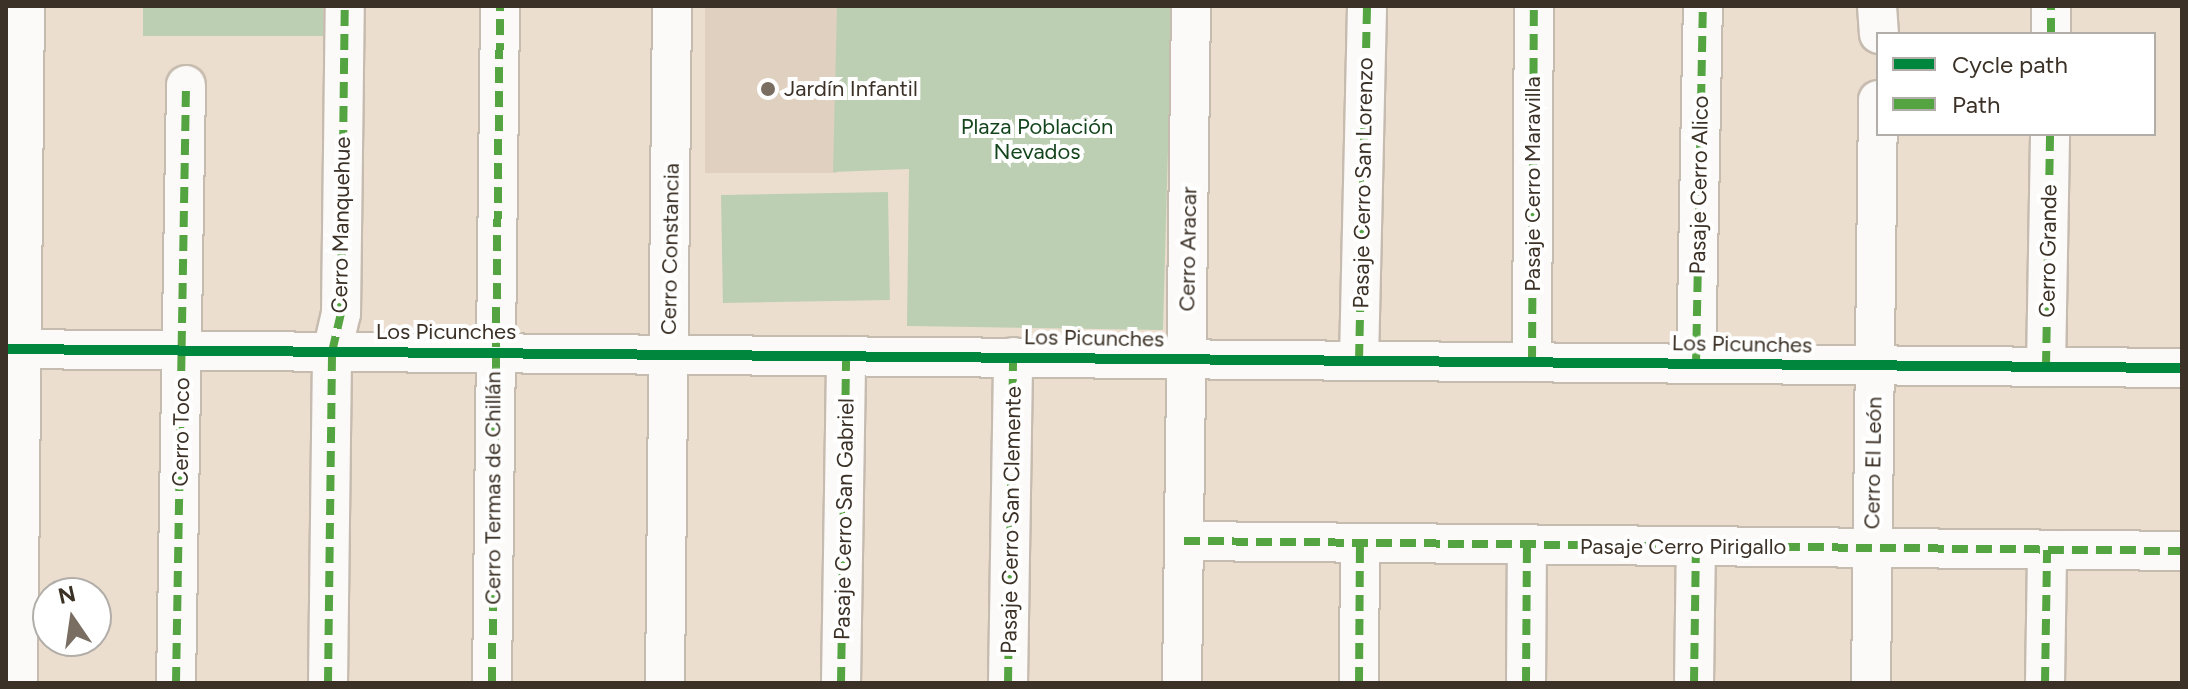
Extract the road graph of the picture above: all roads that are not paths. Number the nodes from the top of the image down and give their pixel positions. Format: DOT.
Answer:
graph roads {
  1 [pos="25,6"];
  2 [pos="345,6"];
  3 [pos="500,6"];
  4 [pos="672,6"];
  5 [pos="1191,6"];
  6 [pos="1367,6"];
  7 [pos="1534,6"];
  8 [pos="1703,6"];
  9 [pos="1877,6"];
  10 [pos="2051,6"];
  11 [pos="1879,32"];
  12 [pos="2051,32"];
  13 [pos="186,85"];
  14 [pos="1878,136"];
  15 [pos="2050,136"];
  16 [pos="14,349"];
  17 [pos="182,350"];
  18 [pos="332,352"];
  19 [pos="493,353"];
  20 [pos="668,355"];
  21 [pos="846,356"];
  22 [pos="1013,357"];
  23 [pos="1186,359"];
  24 [pos="1359,360"];
  25 [pos="1532,362"];
  26 [pos="1696,364"];
  27 [pos="1875,365"];
  28 [pos="2046,367"];
  29 [pos="2182,368"];
  30 [pos="1184,541"];
  31 [pos="1360,544"];
  32 [pos="1527,546"];
  33 [pos="1696,547"];
  34 [pos="1872,548"];
  35 [pos="2047,550"];
  36 [pos="2182,551"];
  37 [pos="18,683"];
  38 [pos="176,683"];
  39 [pos="328,683"];
  40 [pos="492,683"];
  41 [pos="665,683"];
  42 [pos="841,683"];
  43 [pos="1008,683"];
  44 [pos="1182,683"];
  45 [pos="1359,683"];
  46 [pos="1526,683"];
  47 [pos="1694,683"];
  48 [pos="1871,683"];
  49 [pos="2045,683"];
  1 -- 16 [label="street"];
  2 -- 18 [label="street, Cerro Manquehue"];
  3 -- 19 [label="street, Cerro Termas de Chillán"];
  4 -- 20 [label="street, Cerro Constancia"];
  5 -- 23 [label="street, Cerro Aracar"];
  6 -- 24 [label="street, Pasaje Cerro San Lorenzo"];
  7 -- 25 [label="street, Pasaje Cerro Maravilla"];
  8 -- 26 [label="street, Pasaje Cerro Alico"];
  9 -- 11 [label="street"];
  10 -- 12 [label="street"];
  13 -- 17 [label="street, Cerro Toco"];
  14 -- 27 [label="street, Cerro El León"];
  15 -- 28 [label="street, Cerro Grande"];
  16 -- 17 [label="street, Los Picunches"];
  16 -- 37 [label="street"];
  17 -- 18 [label="street, Los Picunches"];
  17 -- 38 [label="street, Cerro Toco"];
  18 -- 19 [label="street, Los Picunches"];
  18 -- 39 [label="street, Cerro Manquehue"];
  19 -- 20 [label="street, Los Picunches"];
  19 -- 40 [label="street, Cerro Termas de Chillán"];
  20 -- 21 [label="street, Los Picunches"];
  20 -- 41 [label="street, Cerro Constancia"];
  21 -- 22 [label="street, Los Picunches"];
  21 -- 42 [label="street, Pasaje Cerro San Gabriel"];
  22 -- 23 [label="street, Los Picunches"];
  22 -- 43 [label="street, Pasaje Cerro San Clemente"];
  23 -- 24 [label="street, Los Picunches"];
  23 -- 30 [label="street, Cerro Aracar"];
  24 -- 25 [label="street, Los Picunches"];
  25 -- 26 [label="street, Los Picunches"];
  26 -- 27 [label="street, Los Picunches"];
  27 -- 28 [label="street, Los Picunches"];
  27 -- 34 [label="street, Cerro El León"];
  28 -- 29 [label="street, Los Picunches"];
  30 -- 31 [label="street, Pasaje Cerro Pirigallo"];
  30 -- 44 [label="street, Cerro Aracar"];
  31 -- 32 [label="street, Pasaje Cerro Pirigallo"];
  31 -- 45 [label="street"];
  32 -- 33 [label="street, Pasaje Cerro Pirigallo"];
  32 -- 46 [label="street"];
  33 -- 34 [label="street, Pasaje Cerro Pirigallo"];
  33 -- 47 [label="street"];
  34 -- 35 [label="street, Pasaje Cerro Pirigallo"];
  34 -- 48 [label="street, Cerro El León"];
  35 -- 36 [label="street, Pasaje Cerro Pirigallo"];
  35 -- 49 [label="street"];
}
